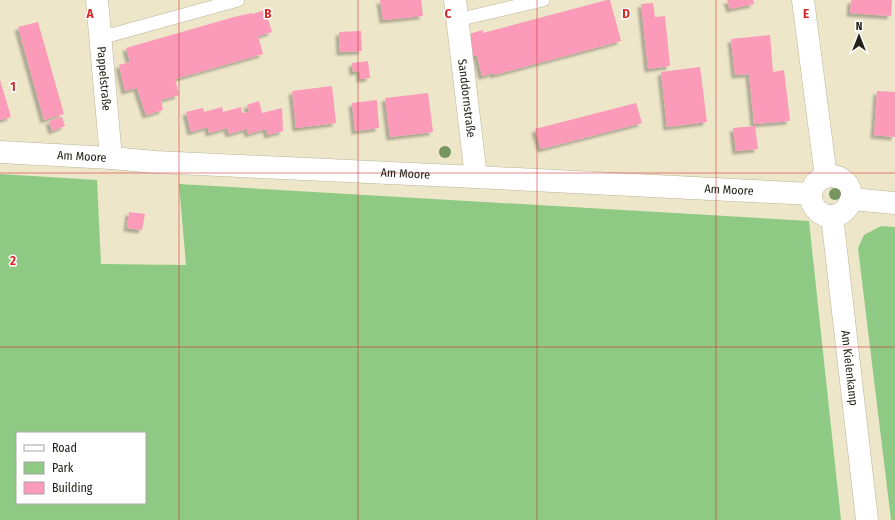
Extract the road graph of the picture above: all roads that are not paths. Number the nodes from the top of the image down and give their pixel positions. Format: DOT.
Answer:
graph roads {
  1 [pos="97,0"];
  2 [pos="238,0"];
  3 [pos="543,0"];
  4 [pos="803,0"];
  5 [pos="456,10"];
  6 [pos="100,38"];
  7 [pos="0,152"];
  8 [pos="111,158"];
  9 [pos="476,177"];
  10 [pos="826,177"];
  11 [pos="811,194"];
  12 [pos="851,199"];
  13 [pos="895,203"];
  14 [pos="832,216"];
  15 [pos="867,520"];
  1 -- 6 [label="street, Pappelstraße"];
  2 -- 6 [label="lane"];
  3 -- 5 [label="lane, Sanddornstraße"];
  4 -- 10 [label="street"];
  5 -- 9 [label="street, Sanddornstraße"];
  6 -- 8 [label="street, Pappelstraße"];
  7 -- 8 [label="street, Am Moore"];
  8 -- 9 [label="street, Am Moore"];
  9 -- 11 [label="street, Am Moore"];
  10 -- 11 [label="street"];
  10 -- 12 [label="street"];
  11 -- 14 [label="street"];
  12 -- 13 [label="street"];
  12 -- 14 [label="street"];
  14 -- 15 [label="street, Am Kielenkamp"];
}
